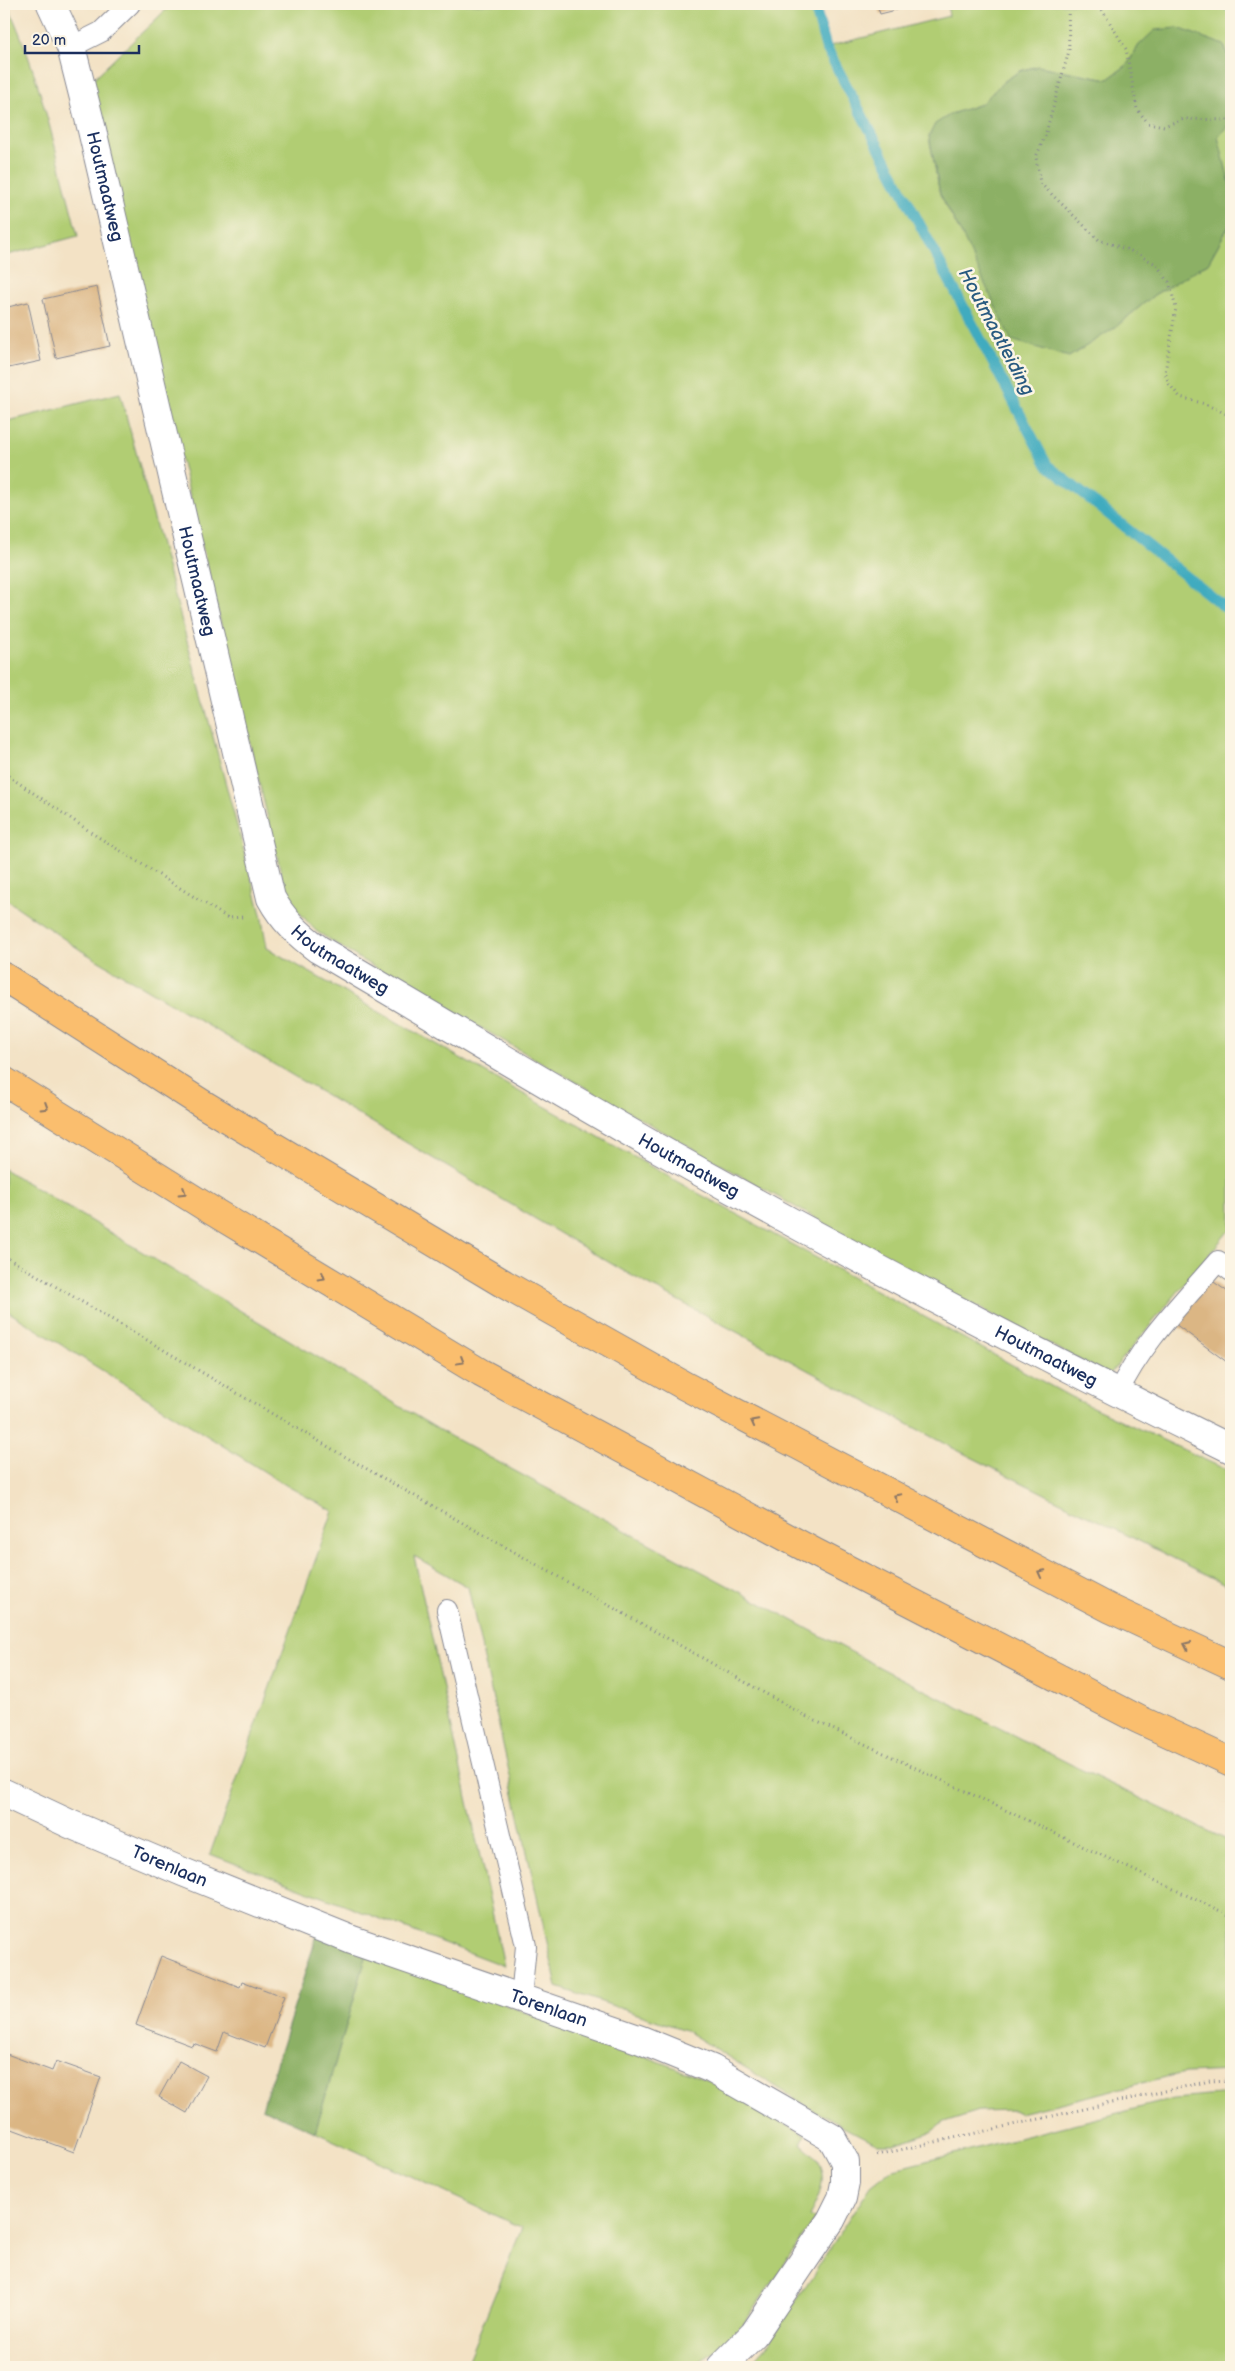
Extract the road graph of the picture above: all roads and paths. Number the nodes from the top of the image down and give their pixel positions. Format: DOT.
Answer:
graph roads {
  1 [pos="51,4"];
  2 [pos="130,4"];
  3 [pos="1068,4"];
  4 [pos="1094,4"];
  5 [pos="71,47"];
  6 [pos="1231,123"];
  7 [pos="1231,416"];
  8 [pos="4,773"];
  9 [pos="280,915"];
  10 [pos="4,977"];
  11 [pos="4,1081"];
  12 [pos="4,1256"];
  13 [pos="1231,1271"];
  14 [pos="1118,1393"];
  15 [pos="1231,1449"];
  16 [pos="447,1610"];
  17 [pos="1231,1666"];
  18 [pos="1231,1762"];
  19 [pos="4,1792"];
  20 [pos="1231,1916"];
  21 [pos="521,1998"];
  22 [pos="1231,2080"];
  23 [pos="845,2162"];
  24 [pos="721,2367"];
  1 -- 5 [label="street, Houtmaatweg"];
  2 -- 5 [label="lane"];
  3 -- 7 [label="path"];
  4 -- 6 [label="path"];
  5 -- 9 [label="street, Houtmaatweg"];
  8 -- 9 [label="path"];
  9 -- 14 [label="street, Houtmaatweg"];
  17 -- 10 [label="highway, one-way"];
  11 -- 18 [label="highway, one-way"];
  12 -- 20 [label="path"];
  13 -- 14 [label="lane"];
  14 -- 15 [label="street, Houtmaatweg"];
  16 -- 21 [label="lane"];
  19 -- 21 [label="street, Torenlaan"];
  21 -- 23 [label="street, Torenlaan"];
  22 -- 23 [label="path"];
  23 -- 24 [label="street, Torenlaan"];
}
